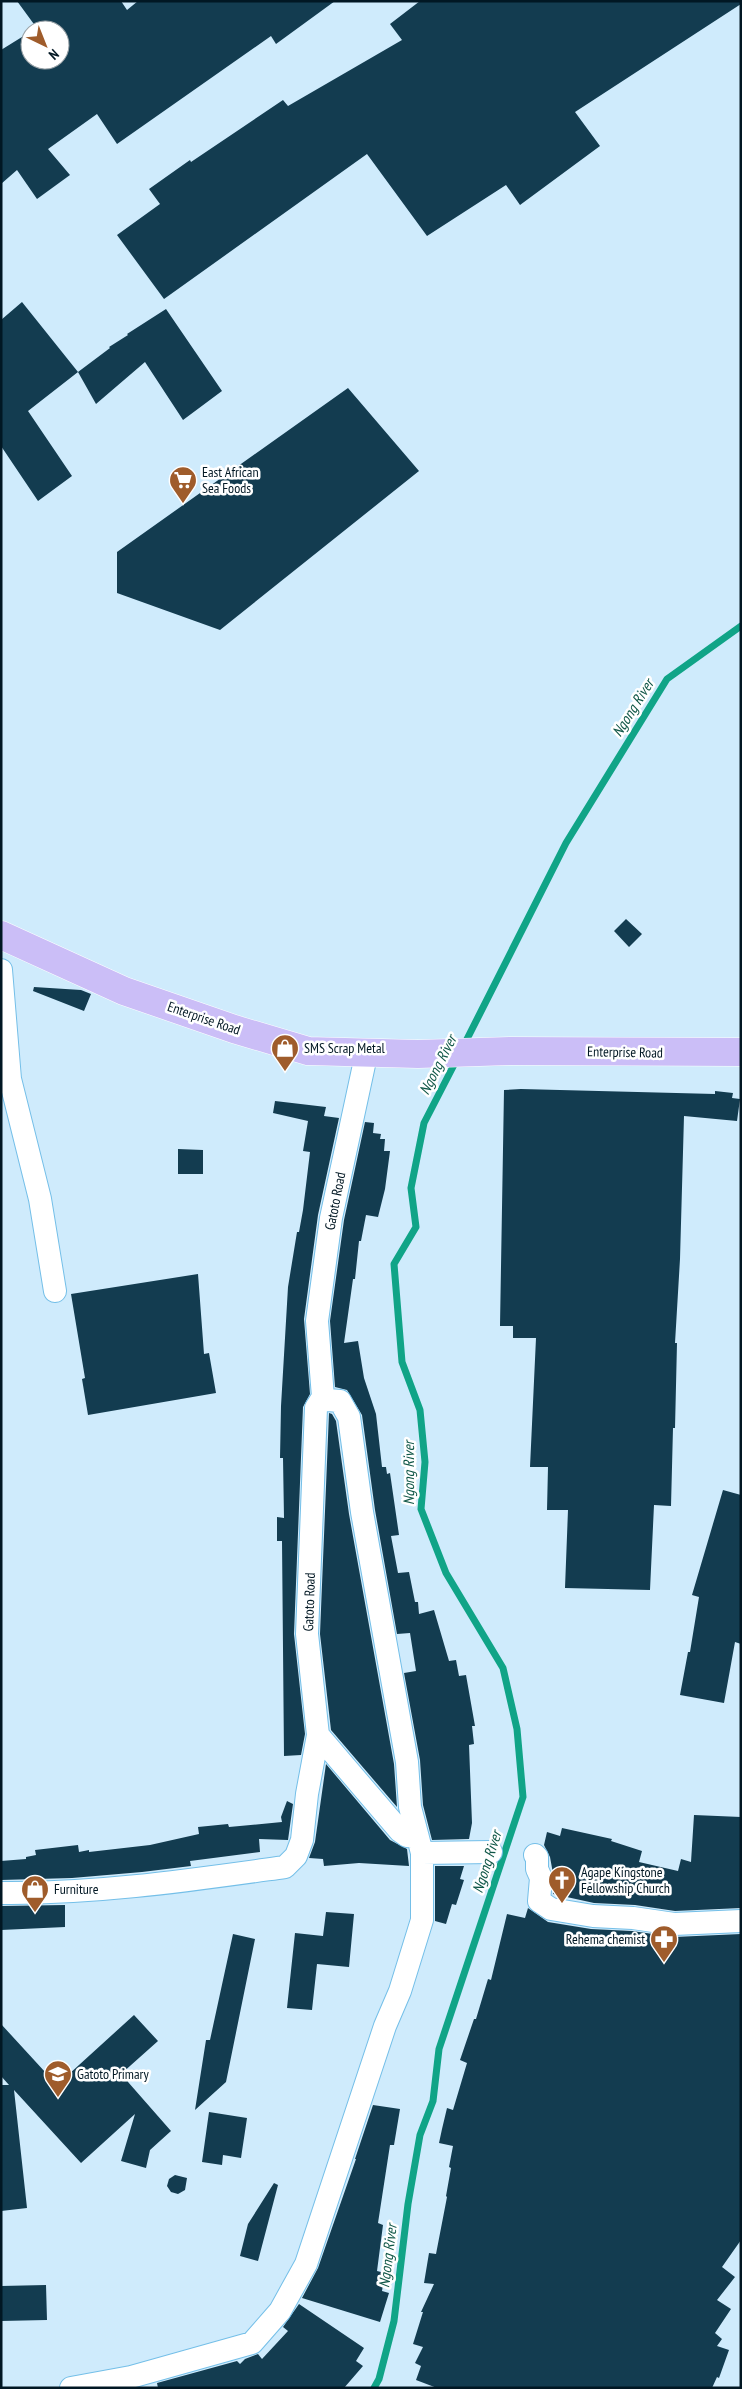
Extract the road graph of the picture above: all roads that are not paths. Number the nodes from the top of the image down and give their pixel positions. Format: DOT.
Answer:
graph roads {
  1 [pos="1,936"];
  2 [pos="1,970"];
  3 [pos="367,1051"];
  4 [pos="741,1052"];
  5 [pos="55,1291"];
  6 [pos="323,1397"];
  7 [pos="318,1735"];
  8 [pos="420,1845"];
  9 [pos="491,1852"];
  10 [pos="535,1855"];
  11 [pos="1,1893"];
  12 [pos="741,1921"];
  13 [pos="71,2388"];
  1 -- 3 [label="main road, Enterprise Road"];
  2 -- 5 [label="street"];
  3 -- 4 [label="main road, Enterprise Road"];
  3 -- 6 [label="street, Gatoto Road"];
  6 -- 7 [label="street, Gatoto Road"];
  6 -- 8 [label="street"];
  7 -- 8 [label="street"];
  7 -- 11 [label="street, Gatoto Road"];
  8 -- 9 [label="street"];
  8 -- 13 [label="street"];
  10 -- 12 [label="street"];
}
